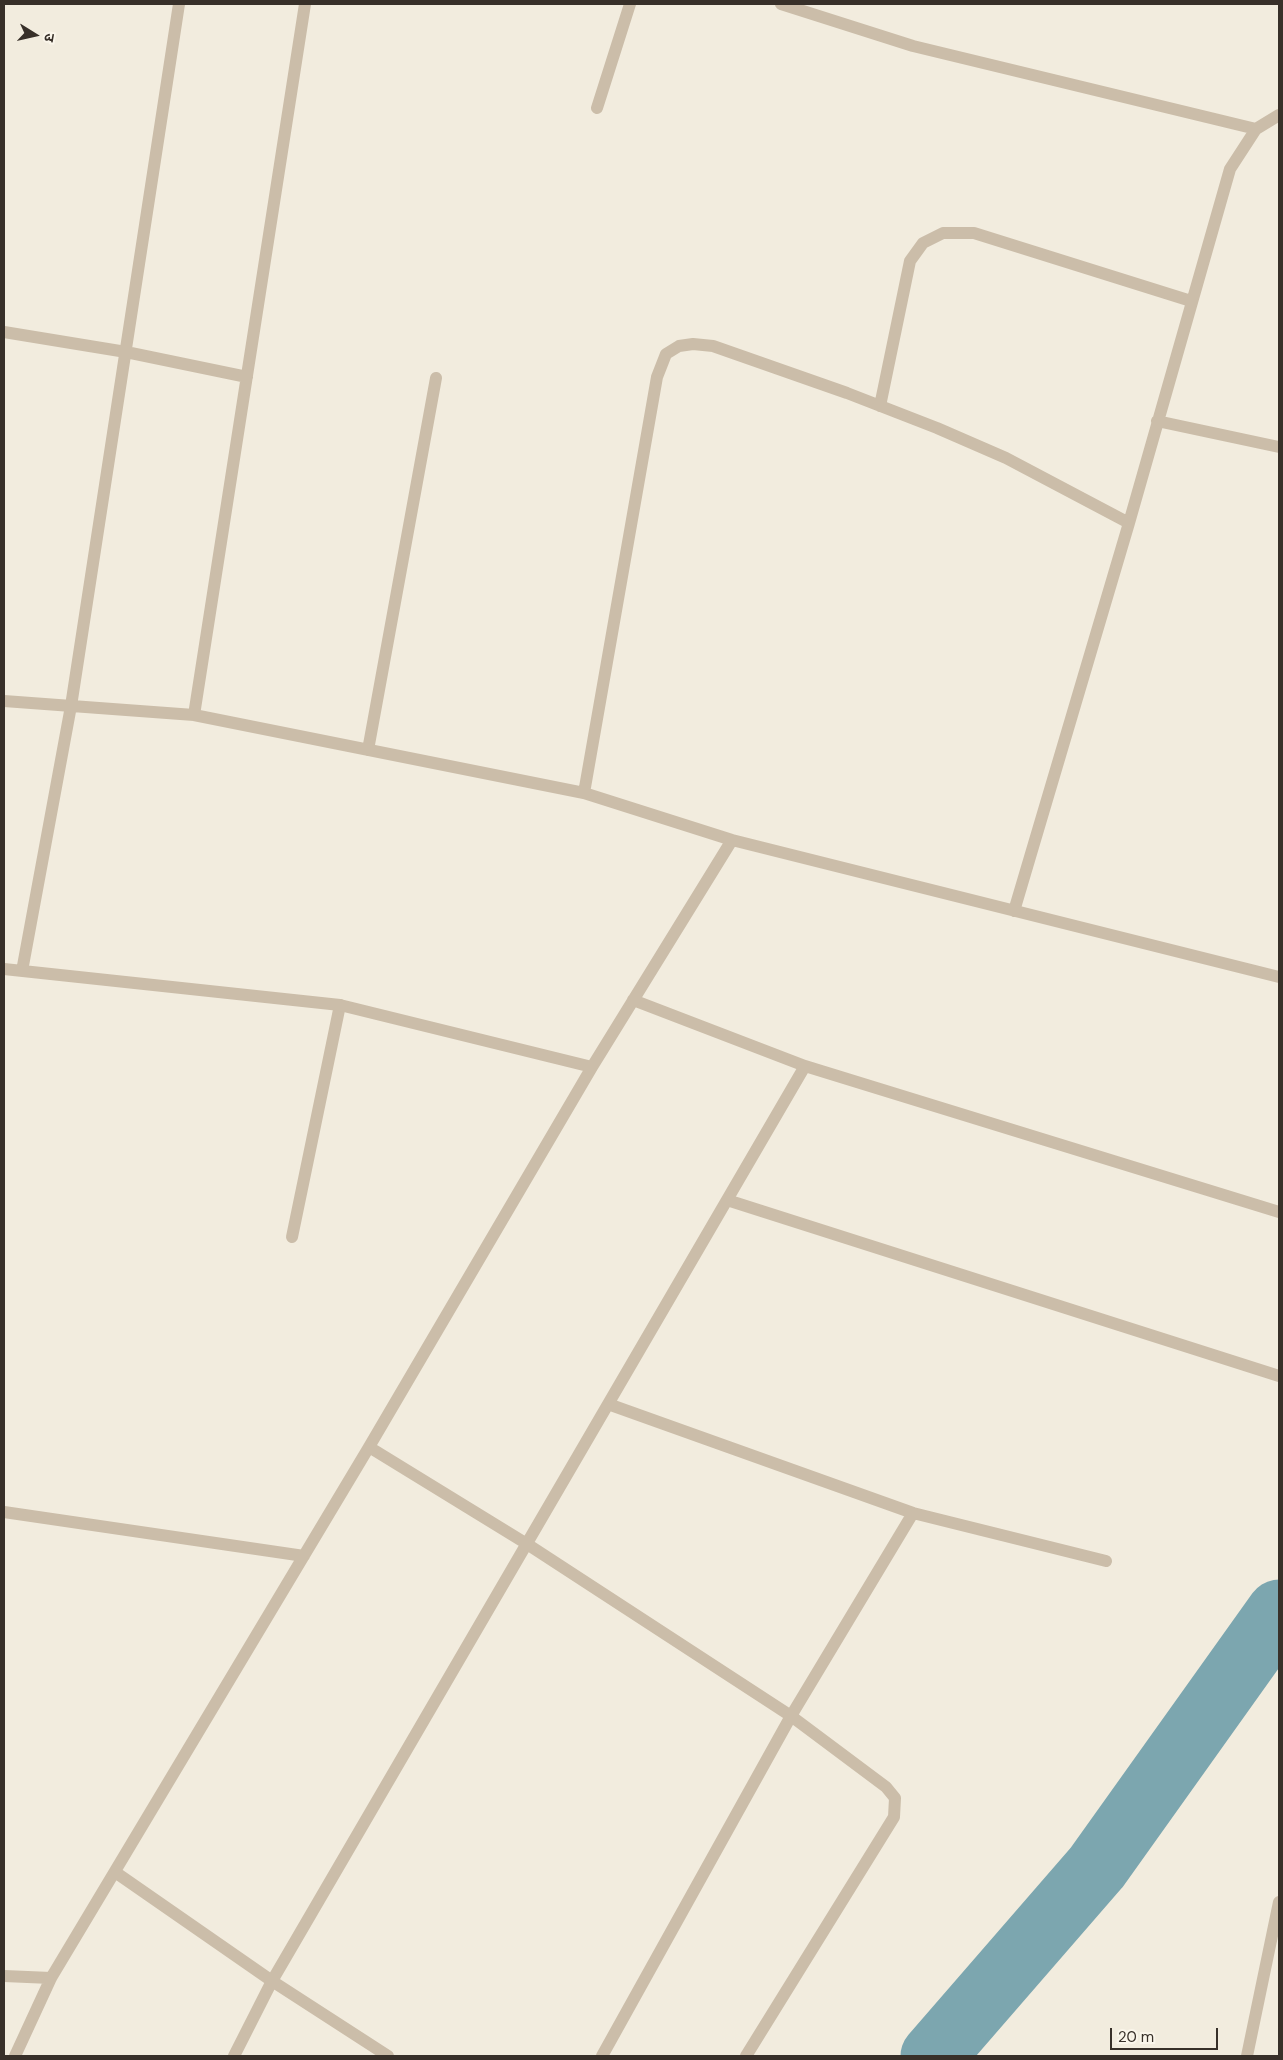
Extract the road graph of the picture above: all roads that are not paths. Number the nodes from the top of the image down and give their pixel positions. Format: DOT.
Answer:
graph roads {
  1 [pos="179,4"];
  2 [pos="305,4"];
  3 [pos="630,4"];
  4 [pos="782,4"];
  5 [pos="597,108"];
  6 [pos="1279,115"];
  7 [pos="1256,129"];
  8 [pos="1192,301"];
  9 [pos="4,332"];
  10 [pos="126,352"];
  11 [pos="247,377"];
  12 [pos="436,378"];
  13 [pos="880,406"];
  14 [pos="1157,422"];
  15 [pos="1279,448"];
  16 [pos="1129,523"];
  17 [pos="4,701"];
  18 [pos="71,706"];
  19 [pos="194,715"];
  20 [pos="368,750"];
  21 [pos="584,793"];
  22 [pos="732,840"];
  23 [pos="1014,911"];
  24 [pos="4,969"];
  25 [pos="22,971"];
  26 [pos="1279,978"];
  27 [pos="634,1000"];
  28 [pos="340,1004"];
  29 [pos="805,1066"];
  30 [pos="592,1067"];
  31 [pos="727,1200"];
  32 [pos="1279,1212"];
  33 [pos="292,1237"];
  34 [pos="1279,1376"];
  35 [pos="608,1404"];
  36 [pos="369,1447"];
  37 [pos="4,1512"];
  38 [pos="913,1513"];
  39 [pos="527,1544"];
  40 [pos="304,1556"];
  41 [pos="1106,1561"];
  42 [pos="791,1716"];
  43 [pos="115,1872"];
  44 [pos="1279,1902"];
  45 [pos="4,1976"];
  46 [pos="51,1978"];
  47 [pos="272,1981"];
  48 [pos="15,2056"];
  49 [pos="234,2056"];
  50 [pos="388,2056"];
  51 [pos="602,2056"];
  52 [pos="746,2056"];
  53 [pos="1247,2056"];
  1 -- 10 [label="street"];
  2 -- 11 [label="street"];
  3 -- 5 [label="street"];
  4 -- 7 [label="street"];
  6 -- 7 [label="street"];
  7 -- 8 [label="street"];
  8 -- 13 [label="street"];
  8 -- 14 [label="street"];
  9 -- 10 [label="street"];
  10 -- 11 [label="street"];
  10 -- 18 [label="street"];
  11 -- 19 [label="street"];
  12 -- 20 [label="street"];
  13 -- 16 [label="street"];
  13 -- 21 [label="street"];
  14 -- 15 [label="street"];
  14 -- 16 [label="street"];
  16 -- 23 [label="street"];
  17 -- 18 [label="street"];
  18 -- 19 [label="street"];
  18 -- 25 [label="street"];
  19 -- 20 [label="street"];
  20 -- 21 [label="street"];
  21 -- 22 [label="street"];
  22 -- 23 [label="street"];
  22 -- 27 [label="street"];
  23 -- 26 [label="street"];
  24 -- 25 [label="street"];
  25 -- 28 [label="street"];
  27 -- 29 [label="street"];
  27 -- 30 [label="street"];
  28 -- 30 [label="street"];
  28 -- 33 [label="street"];
  29 -- 31 [label="street"];
  29 -- 32 [label="street"];
  30 -- 36 [label="street"];
  31 -- 34 [label="street"];
  31 -- 35 [label="street"];
  35 -- 38 [label="street"];
  35 -- 39 [label="street"];
  36 -- 39 [label="street"];
  36 -- 40 [label="street"];
  37 -- 40 [label="street"];
  38 -- 41 [label="street"];
  38 -- 42 [label="street"];
  39 -- 42 [label="street"];
  39 -- 47 [label="street"];
  40 -- 43 [label="street"];
  42 -- 51 [label="street"];
  42 -- 52 [label="street"];
  43 -- 46 [label="street"];
  43 -- 47 [label="street"];
  44 -- 53 [label="street"];
  45 -- 46 [label="street"];
  46 -- 48 [label="street"];
  47 -- 49 [label="street"];
  47 -- 50 [label="street"];
}
